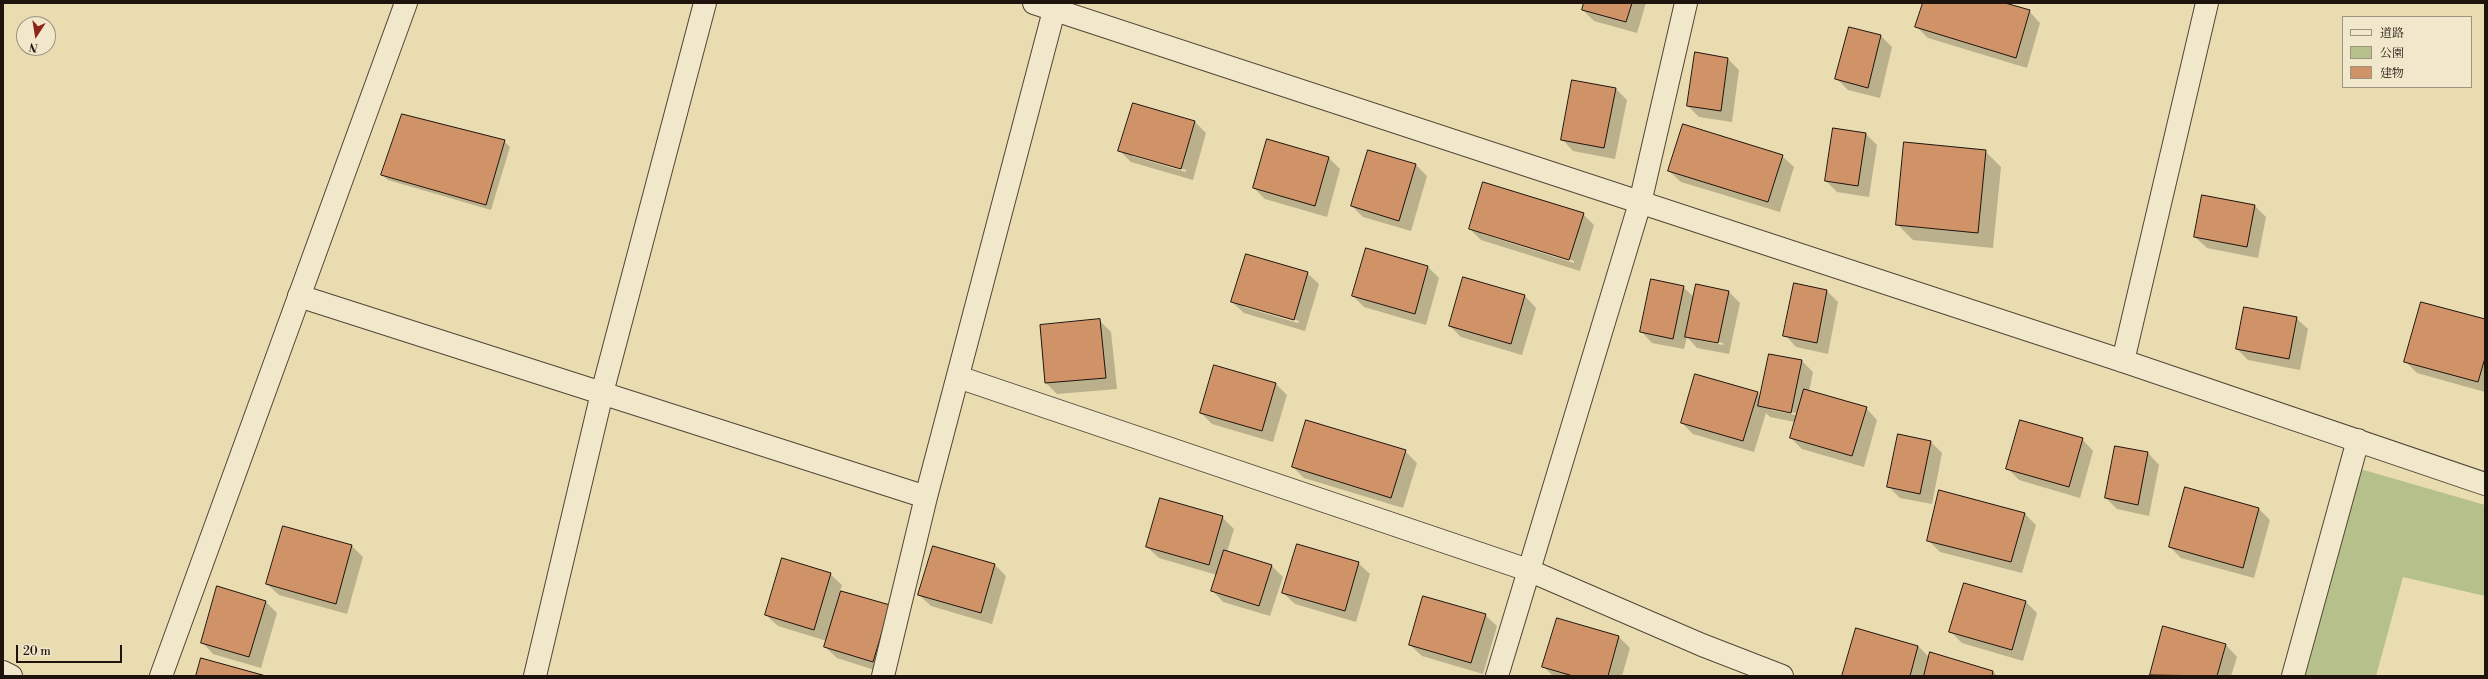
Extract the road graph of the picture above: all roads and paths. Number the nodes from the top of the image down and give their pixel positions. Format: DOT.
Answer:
graph roads {
  1 [pos="406,3"];
  2 [pos="705,3"];
  3 [pos="1034,3"];
  4 [pos="1686,3"];
  5 [pos="2207,3"];
  6 [pos="1055,6"];
  7 [pos="1640,203"];
  8 [pos="299,296"];
  9 [pos="2123,361"];
  10 [pos="958,377"];
  11 [pos="602,393"];
  12 [pos="2358,440"];
  13 [pos="2485,484"];
  14 [pos="926,497"];
  15 [pos="1528,570"];
  16 [pos="3,672"];
  17 [pos="12,676"];
  18 [pos="161,676"];
  19 [pos="535,676"];
  20 [pos="882,676"];
  21 [pos="1497,676"];
  22 [pos="1782,676"];
  23 [pos="2293,676"];
  1 -- 8 [label="street"];
  2 -- 11 [label="street"];
  3 -- 6 [label="street"];
  4 -- 7 [label="street"];
  5 -- 9 [label="street"];
  6 -- 7 [label="street"];
  6 -- 10 [label="street"];
  7 -- 9 [label="street"];
  7 -- 15 [label="street"];
  8 -- 11 [label="street"];
  8 -- 18 [label="street"];
  9 -- 12 [label="street"];
  10 -- 14 [label="street"];
  10 -- 15 [label="street"];
  11 -- 14 [label="street"];
  11 -- 19 [label="street"];
  12 -- 13 [label="street"];
  12 -- 23 [label="street"];
  14 -- 20 [label="street"];
  15 -- 21 [label="street"];
  15 -- 22 [label="street"];
  16 -- 17 [label="street"];
}
